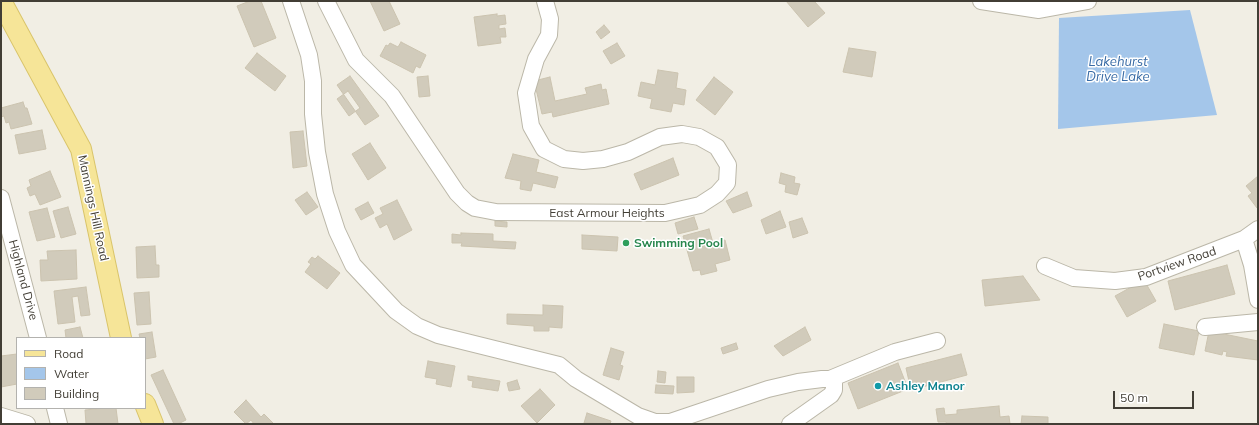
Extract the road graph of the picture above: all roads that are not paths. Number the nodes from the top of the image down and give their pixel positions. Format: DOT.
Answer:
graph roads {
  1 [pos="1,1"];
  2 [pos="291,1"];
  3 [pos="326,1"];
  4 [pos="545,1"];
  5 [pos="980,1"];
  6 [pos="1088,1"];
  7 [pos="1,198"];
  8 [pos="5,227"];
  9 [pos="1258,229"];
  10 [pos="1244,239"];
  11 [pos="1046,266"];
  12 [pos="1258,300"];
  13 [pos="1258,322"];
  14 [pos="1205,327"];
  15 [pos="38,337"];
  16 [pos="120,337"];
  17 [pos="937,341"];
  18 [pos="830,379"];
  19 [pos="146,406"];
  20 [pos="55,409"];
  21 [pos="1,416"];
  22 [pos="27,424"];
  23 [pos="59,424"];
  24 [pos="153,424"];
  25 [pos="790,424"];
  1 -- 16 [label="main road, Mannings Hill Road"];
  2 -- 18 [label="street"];
  3 -- 4 [label="street, East Armour Heights"];
  5 -- 6 [label="street"];
  7 -- 8 [label="street, Highland Drive"];
  8 -- 15 [label="street, Highland Drive"];
  9 -- 10 [label="street, Portview Road"];
  10 -- 11 [label="street, Portview Road"];
  10 -- 12 [label="street"];
  13 -- 14 [label="street"];
  17 -- 18 [label="street"];
  18 -- 25 [label="street"];
  19 -- 24 [label="main road"];
  20 -- 23 [label="street"];
  21 -- 22 [label="street"];
}
